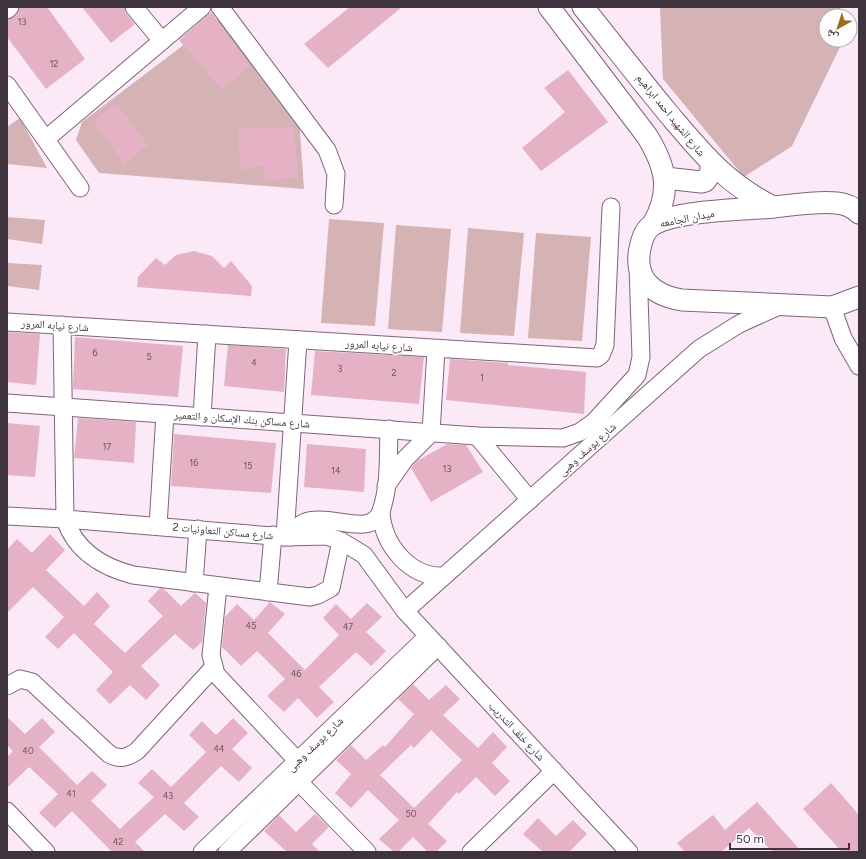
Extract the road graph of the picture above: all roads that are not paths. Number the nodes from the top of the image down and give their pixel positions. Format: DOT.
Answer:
graph roads {
  1 [pos="10,7"];
  2 [pos="134,7"];
  3 [pos="202,7"];
  4 [pos="220,7"];
  5 [pos="549,7"];
  6 [pos="584,7"];
  7 [pos="7,10"];
  8 [pos="162,41"];
  9 [pos="7,85"];
  10 [pos="46,139"];
  11 [pos="711,164"];
  12 [pos="665,178"];
  13 [pos="80,188"];
  14 [pos="334,205"];
  15 [pos="611,207"];
  16 [pos="773,207"];
  17 [pos="859,213"];
  18 [pos="653,224"];
  19 [pos="638,266"];
  20 [pos="849,302"];
  21 [pos="781,305"];
  22 [pos="7,322"];
  23 [pos="62,325"];
  24 [pos="208,334"];
  25 [pos="298,340"];
  26 [pos="436,349"];
  27 [pos="859,366"];
  28 [pos="640,370"];
  29 [pos="658,385"];
  30 [pos="7,403"];
  31 [pos="64,407"];
  32 [pos="165,414"];
  33 [pos="202,417"];
  34 [pos="292,423"];
  35 [pos="389,429"];
  36 [pos="431,433"];
  37 [pos="477,436"];
  38 [pos="386,486"];
  39 [pos="530,500"];
  40 [pos="381,512"];
  41 [pos="7,516"];
  42 [pos="65,519"];
  43 [pos="158,526"];
  44 [pos="198,529"];
  45 [pos="283,536"];
  46 [pos="342,541"];
  47 [pos="444,576"];
  48 [pos="194,583"];
  49 [pos="218,586"];
  50 [pos="268,592"];
  51 [pos="405,611"];
  52 [pos="433,641"];
  53 [pos="213,668"];
  54 [pos="7,686"];
  55 [pos="554,771"];
  56 [pos="302,772"];
  57 [pos="7,811"];
  58 [pos="235,849"];
  59 [pos="46,852"];
  60 [pos="202,852"];
  61 [pos="367,852"];
  62 [pos="471,852"];
  63 [pos="629,852"];
  1 -- 7 [label="street"];
  2 -- 8 [label="street"];
  3 -- 8 [label="street"];
  4 -- 14 [label="street"];
  5 -- 12 [label="main road"];
  6 -- 11 [label="main road, شارع الشهيد احمد ابراهيم"];
  8 -- 10 [label="street"];
  9 -- 10 [label="street"];
  10 -- 13 [label="street"];
  11 -- 12 [label="main road"];
  11 -- 16 [label="main road, شارع الشهيد احمد ابراهيم"];
  12 -- 18 [label="main road"];
  15 -- 26 [label="street, شارع نيابه المرور"];
  16 -- 17 [label="main road, ميدان الجامعه"];
  16 -- 18 [label="main road, ميدان الجامعه"];
  18 -- 19 [label="main road, ميدان الجامعه"];
  19 -- 21 [label="main road"];
  19 -- 28 [label="street"];
  20 -- 21 [label="main road"];
  20 -- 27 [label="street"];
  21 -- 29 [label="street, شارع يوسف وهبى"];
  22 -- 23 [label="street, شارع نيابه المرور"];
  23 -- 24 [label="street, شارع نيابه المرور"];
  23 -- 31 [label="street"];
  24 -- 25 [label="street, شارع نيابه المرور"];
  24 -- 33 [label="street"];
  25 -- 26 [label="street, شارع نيابه المرور"];
  25 -- 34 [label="street"];
  26 -- 36 [label="street"];
  28 -- 29 [label="street"];
  28 -- 37 [label="street, شارع يوسف وهبى"];
  29 -- 39 [label="street, شارع يوسف وهبى"];
  30 -- 31 [label="street, شارع مساكن بنك الإسكان و التعمير"];
  31 -- 32 [label="street, شارع مساكن بنك الإسكان و التعمير"];
  31 -- 42 [label="street"];
  32 -- 33 [label="street, شارع مساكن بنك الإسكان و التعمير"];
  32 -- 43 [label="street"];
  33 -- 34 [label="street, شارع مساكن بنك الإسكان و التعمير"];
  34 -- 35 [label="street, شارع مساكن بنك الإسكان و التعمير"];
  34 -- 45 [label="street"];
  35 -- 36 [label="street, شارع مساكن بنك الإسكان و التعمير"];
  35 -- 38 [label="street"];
  36 -- 37 [label="street, شارع مساكن بنك الإسكان و التعمير"];
  36 -- 38 [label="street"];
  37 -- 39 [label="street"];
  38 -- 40 [label="street"];
  39 -- 47 [label="street, شارع يوسف وهبى"];
  40 -- 45 [label="street"];
  40 -- 47 [label="street"];
  41 -- 42 [label="street, شارع مساكن التعاونيات 2"];
  42 -- 43 [label="street, شارع مساكن التعاونيات 2"];
  42 -- 48 [label="street"];
  43 -- 44 [label="street, شارع مساكن التعاونيات 2"];
  44 -- 45 [label="street, شارع مساكن التعاونيات 2"];
  44 -- 48 [label="street"];
  45 -- 46 [label="street, شارع مساكن التعاونيات 2"];
  45 -- 50 [label="street"];
  46 -- 50 [label="street"];
  46 -- 51 [label="street, شارع مساكن التعاونيات 2"];
  47 -- 51 [label="street, شارع يوسف وهبى"];
  48 -- 49 [label="street"];
  49 -- 50 [label="street"];
  49 -- 53 [label="street"];
  51 -- 52 [label="street, شارع خلف التدريب"];
  52 -- 55 [label="street, شارع خلف التدريب"];
  52 -- 56 [label="street, شارع يوسف وهبى"];
  53 -- 54 [label="street"];
  53 -- 56 [label="street"];
  55 -- 62 [label="street"];
  55 -- 63 [label="street, شارع خلف التدريب"];
  56 -- 58 [label="street, شارع يوسف وهبى"];
  56 -- 60 [label="street, شارع يوسف وهبى"];
  56 -- 61 [label="street"];
  57 -- 59 [label="street"];
}
